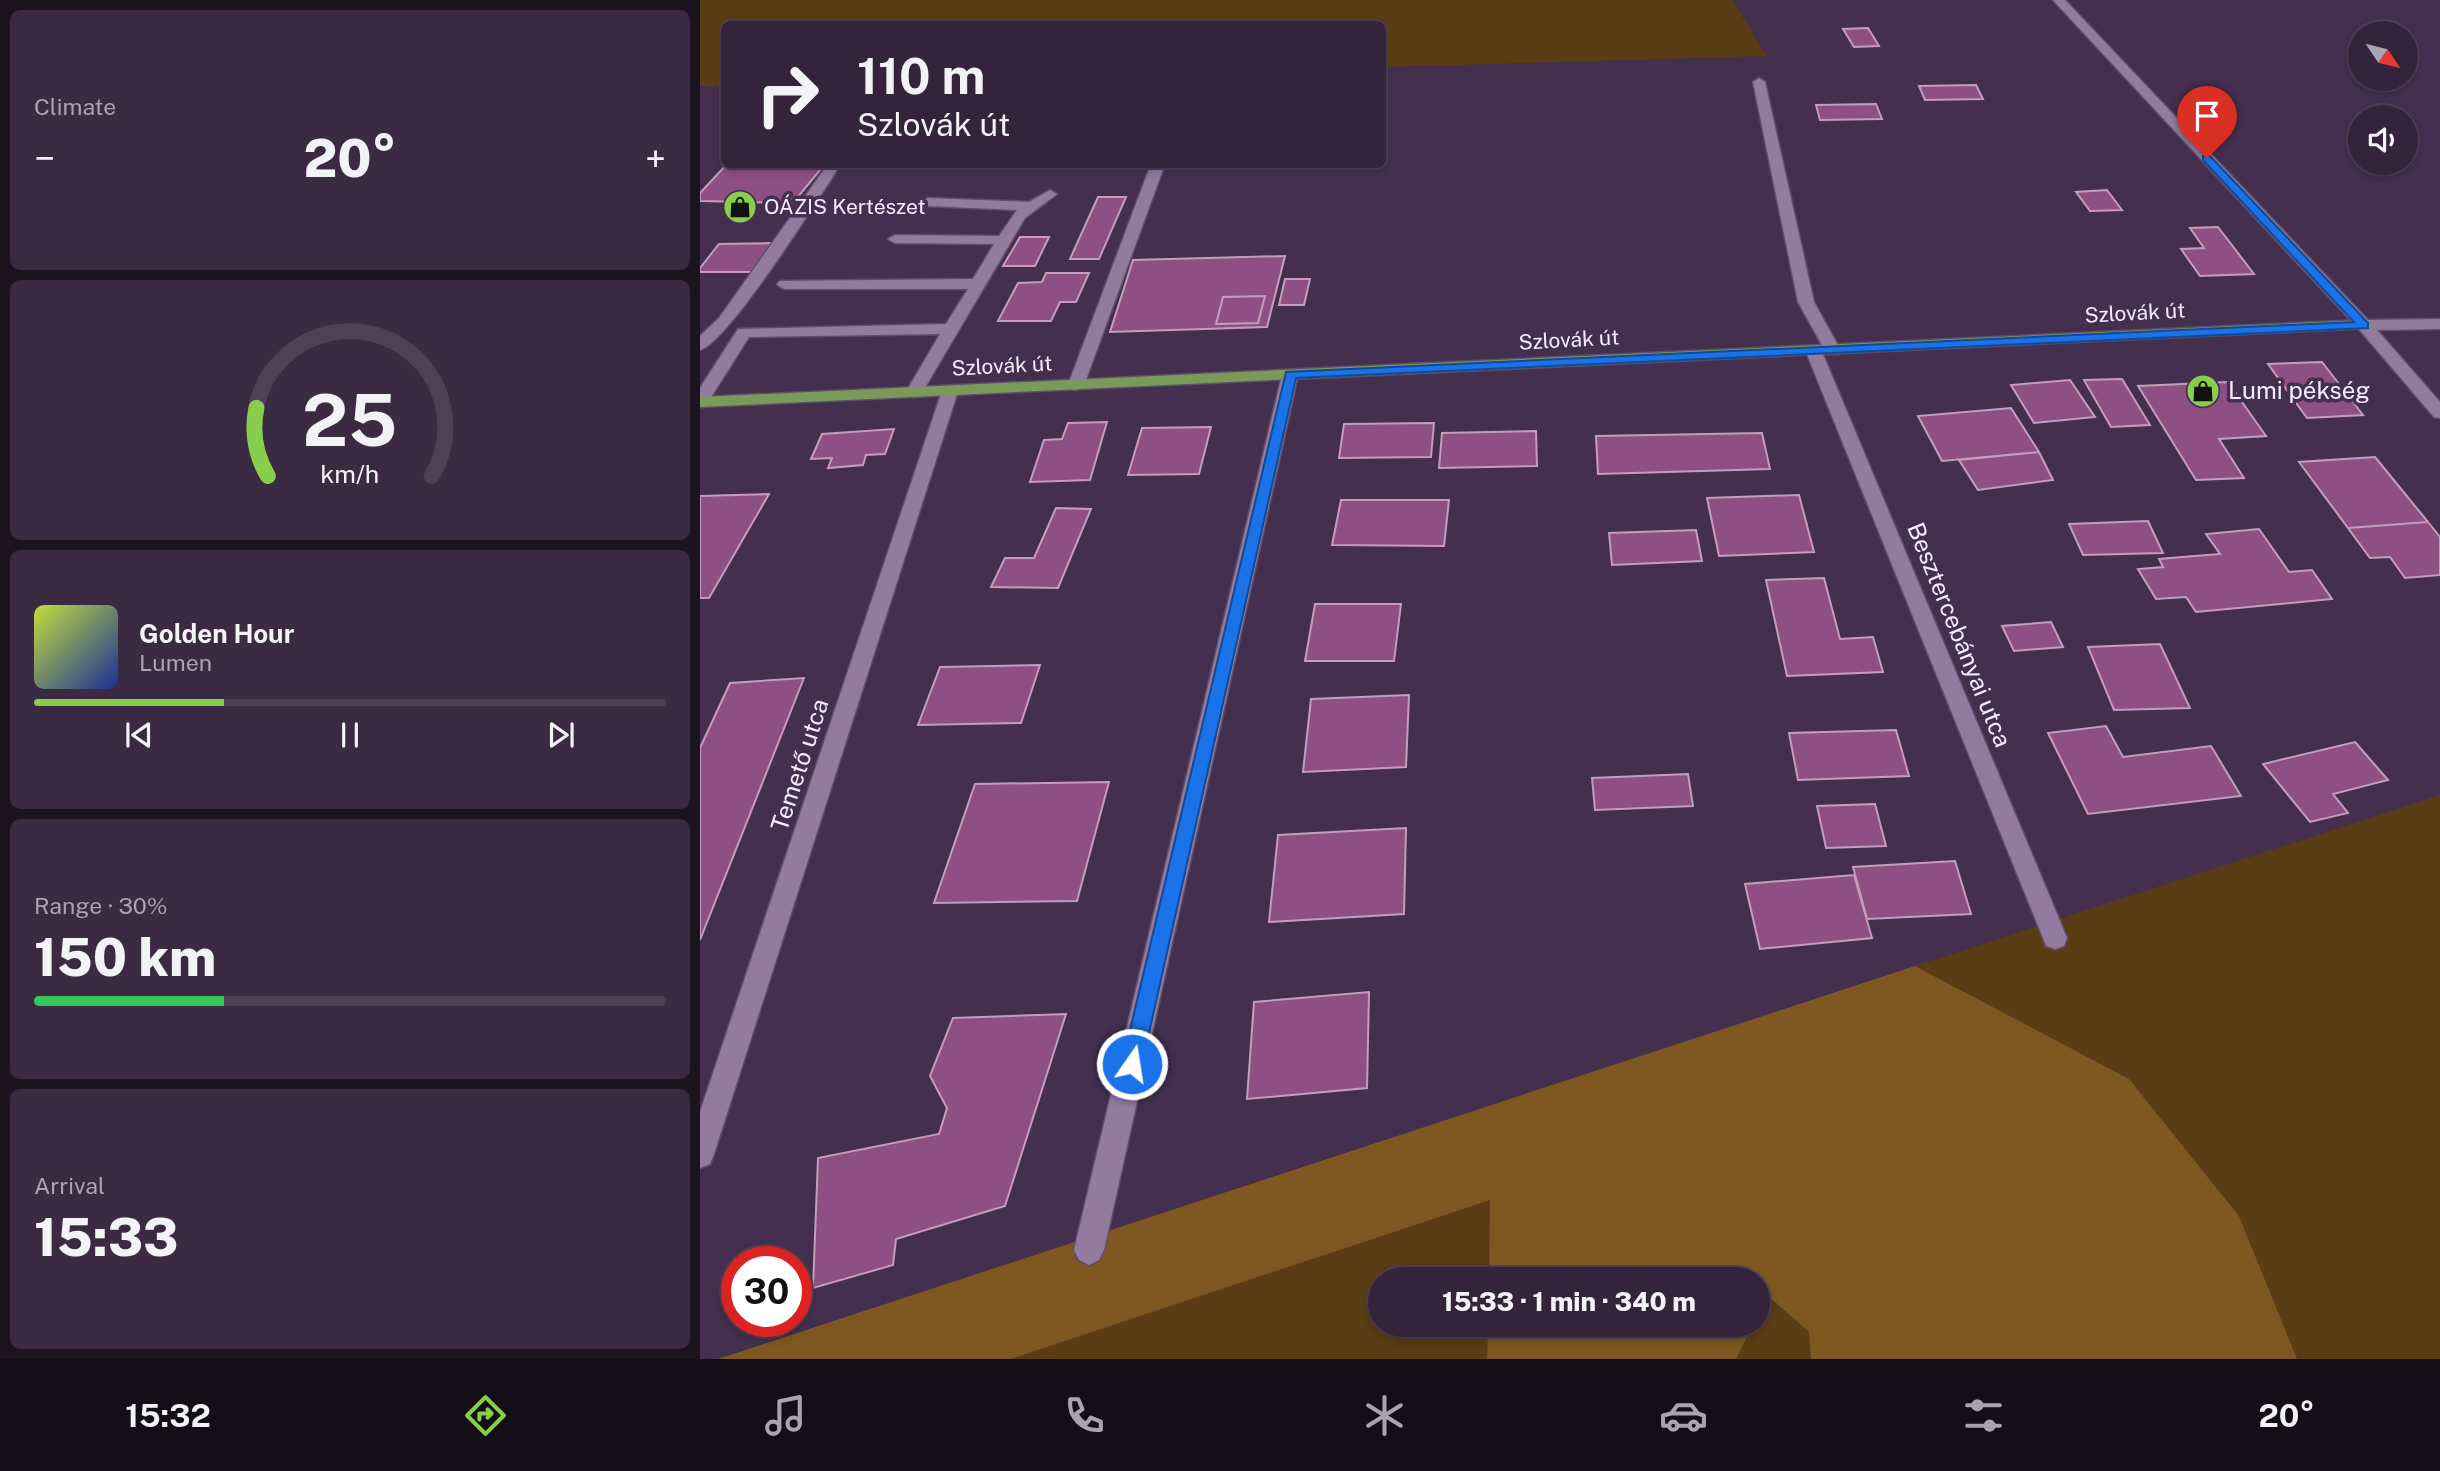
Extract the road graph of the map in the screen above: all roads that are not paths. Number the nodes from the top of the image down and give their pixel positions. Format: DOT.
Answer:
graph roads {
  1 [pos="2059,0"];
  2 [pos="1759,82"];
  3 [pos="832,168"];
  4 [pos="1157,168"];
  5 [pos="1050,194"];
  6 [pos="928,202"];
  7 [pos="1033,206"];
  8 [pos="895,239"];
  9 [pos="1005,240"];
  10 [pos="785,284"];
  11 [pos="978,284"];
  12 [pos="2440,324"];
  13 [pos="2364,325"];
  14 [pos="952,329"];
  15 [pos="700,345"];
  16 [pos="1824,351"];
  17 [pos="1290,375"];
  18 [pos="1076,385"];
  19 [pos="950,391"];
  20 [pos="914,392"];
  21 [pos="700,401"];
  22 [pos="2440,413"];
  23 [pos="2055,938"];
  24 [pos="700,1154"];
  25 [pos="1089,1250"];
  1 -- 13 [label="street"];
  2 -- 16 [label="street, Besztercebányai utca"];
  3 -- 15 [label="street"];
  4 -- 18 [label="street"];
  5 -- 7 [label="street"];
  6 -- 7 [label="street"];
  7 -- 9 [label="street"];
  8 -- 9 [label="street"];
  9 -- 11 [label="street"];
  10 -- 11 [label="street"];
  11 -- 14 [label="street"];
  12 -- 13 [label="street, Szlovák út"];
  13 -- 16 [label="main road, Szlovák út"];
  13 -- 22 [label="street"];
  14 -- 20 [label="street"];
  14 -- 21 [label="street"];
  16 -- 17 [label="main road, Szlovák út"];
  16 -- 23 [label="street, Besztercebányai utca"];
  17 -- 18 [label="main road, Szlovák út"];
  17 -- 25 [label="street"];
  18 -- 19 [label="main road, Szlovák út"];
  19 -- 20 [label="main road, Szlovák út"];
  19 -- 24 [label="street, Temető utca"];
  20 -- 21 [label="main road, Szlovák út"];
}
